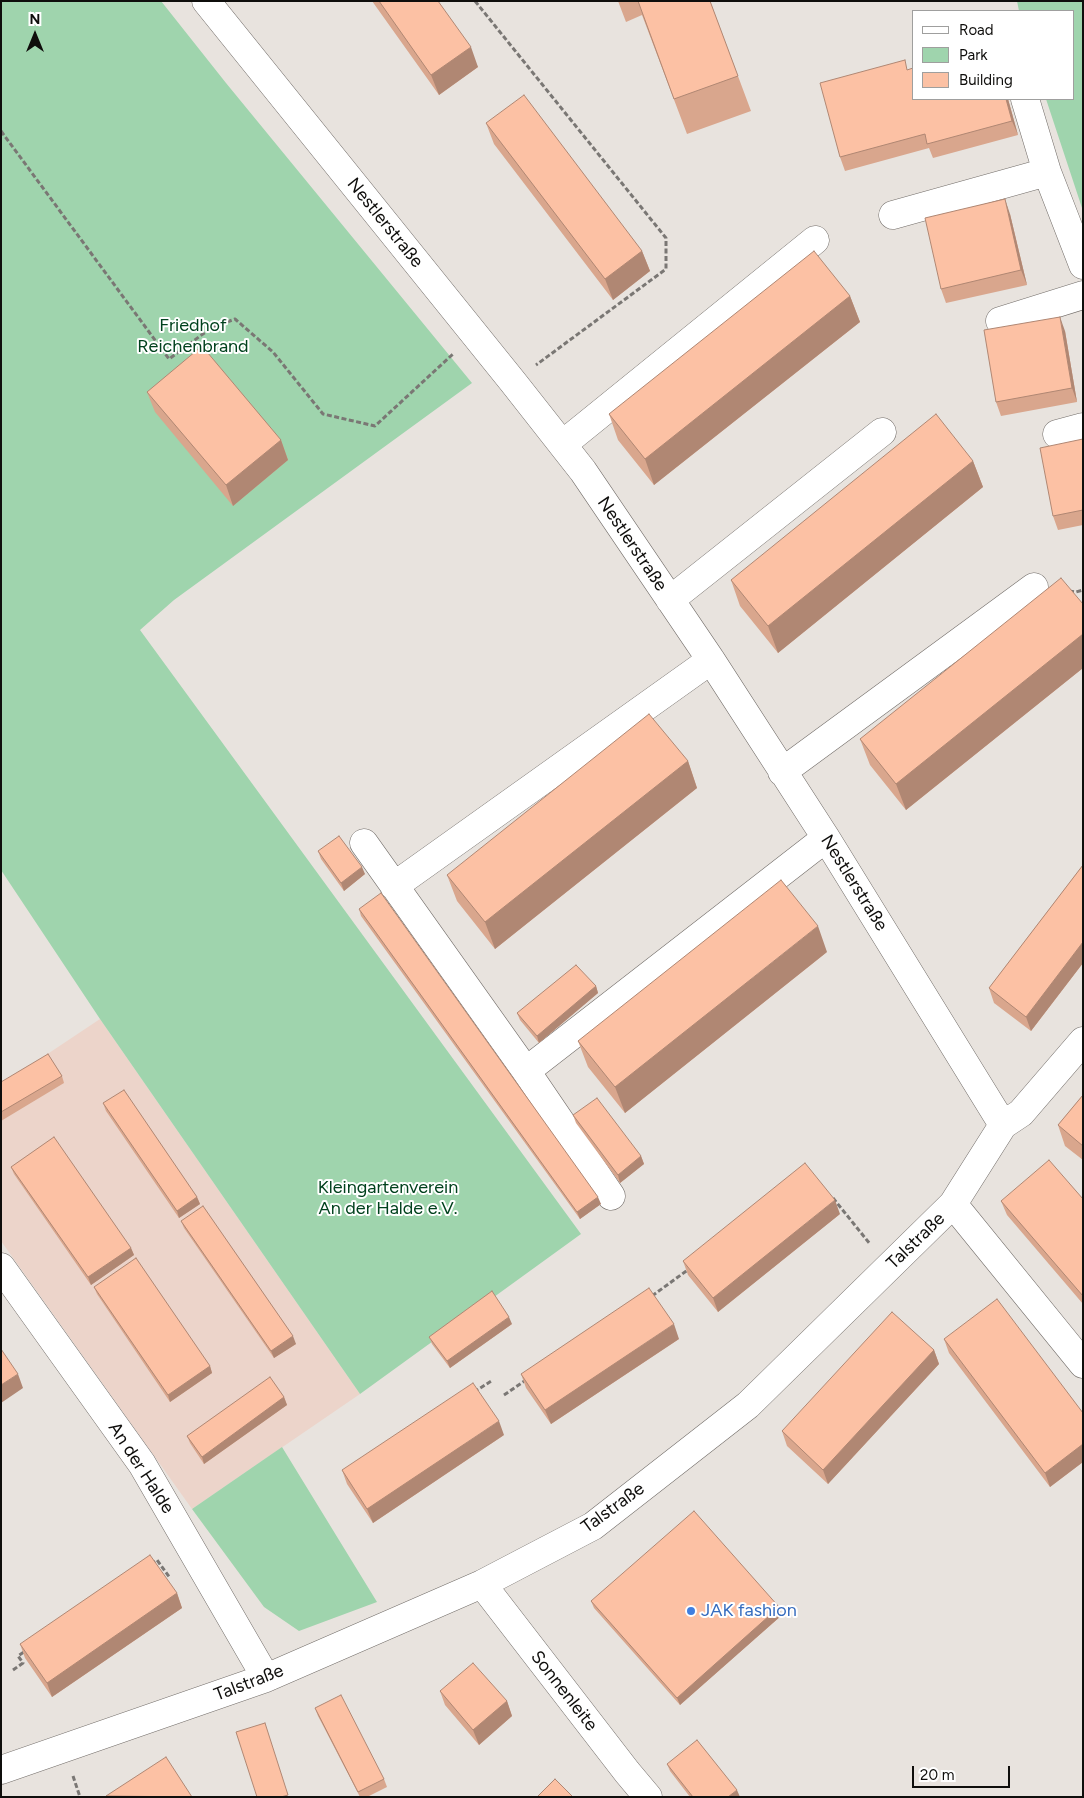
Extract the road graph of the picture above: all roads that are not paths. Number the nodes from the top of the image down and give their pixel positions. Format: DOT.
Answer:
graph roads {
  1 [pos="206,1"];
  2 [pos="1025,100"];
  3 [pos="1047,172"];
  4 [pos="893,215"];
  5 [pos="815,240"];
  6 [pos="1083,265"];
  7 [pos="1083,295"];
  8 [pos="1000,320"];
  9 [pos="1083,427"];
  10 [pos="882,432"];
  11 [pos="1057,434"];
  12 [pos="563,444"];
  13 [pos="1034,587"];
  14 [pos="670,600"];
  15 [pos="711,660"];
  16 [pos="782,772"];
  17 [pos="826,838"];
  18 [pos="364,843"];
  19 [pos="394,886"];
  20 [pos="1083,1040"];
  21 [pos="526,1071"];
  22 [pos="1003,1125"];
  23 [pos="611,1196"];
  24 [pos="953,1204"];
  25 [pos="1,1268"];
  26 [pos="1083,1364"];
  27 [pos="482,1584"];
  28 [pos="266,1678"];
  29 [pos="1,1770"];
  30 [pos="648,1797"];
  1 -- 12 [label="street, Nestlerstraße"];
  2 -- 3 [label="street"];
  3 -- 4 [label="street"];
  3 -- 6 [label="street"];
  5 -- 12 [label="street"];
  7 -- 8 [label="street"];
  9 -- 11 [label="street"];
  10 -- 14 [label="street"];
  12 -- 14 [label="street, Nestlerstraße"];
  13 -- 16 [label="street"];
  14 -- 15 [label="street, Nestlerstraße"];
  15 -- 16 [label="street, Nestlerstraße"];
  15 -- 19 [label="street"];
  16 -- 17 [label="street, Nestlerstraße"];
  17 -- 21 [label="street"];
  17 -- 22 [label="street, Nestlerstraße"];
  18 -- 19 [label="street"];
  19 -- 21 [label="street"];
  20 -- 22 [label="street, Talstraße"];
  21 -- 23 [label="street"];
  22 -- 24 [label="street, Talstraße"];
  24 -- 26 [label="street"];
  24 -- 27 [label="street, Talstraße"];
  25 -- 28 [label="street, An der Halde"];
  27 -- 28 [label="street, Talstraße"];
  27 -- 30 [label="street, Sonnenleite"];
  28 -- 29 [label="street, Talstraße"];
}
